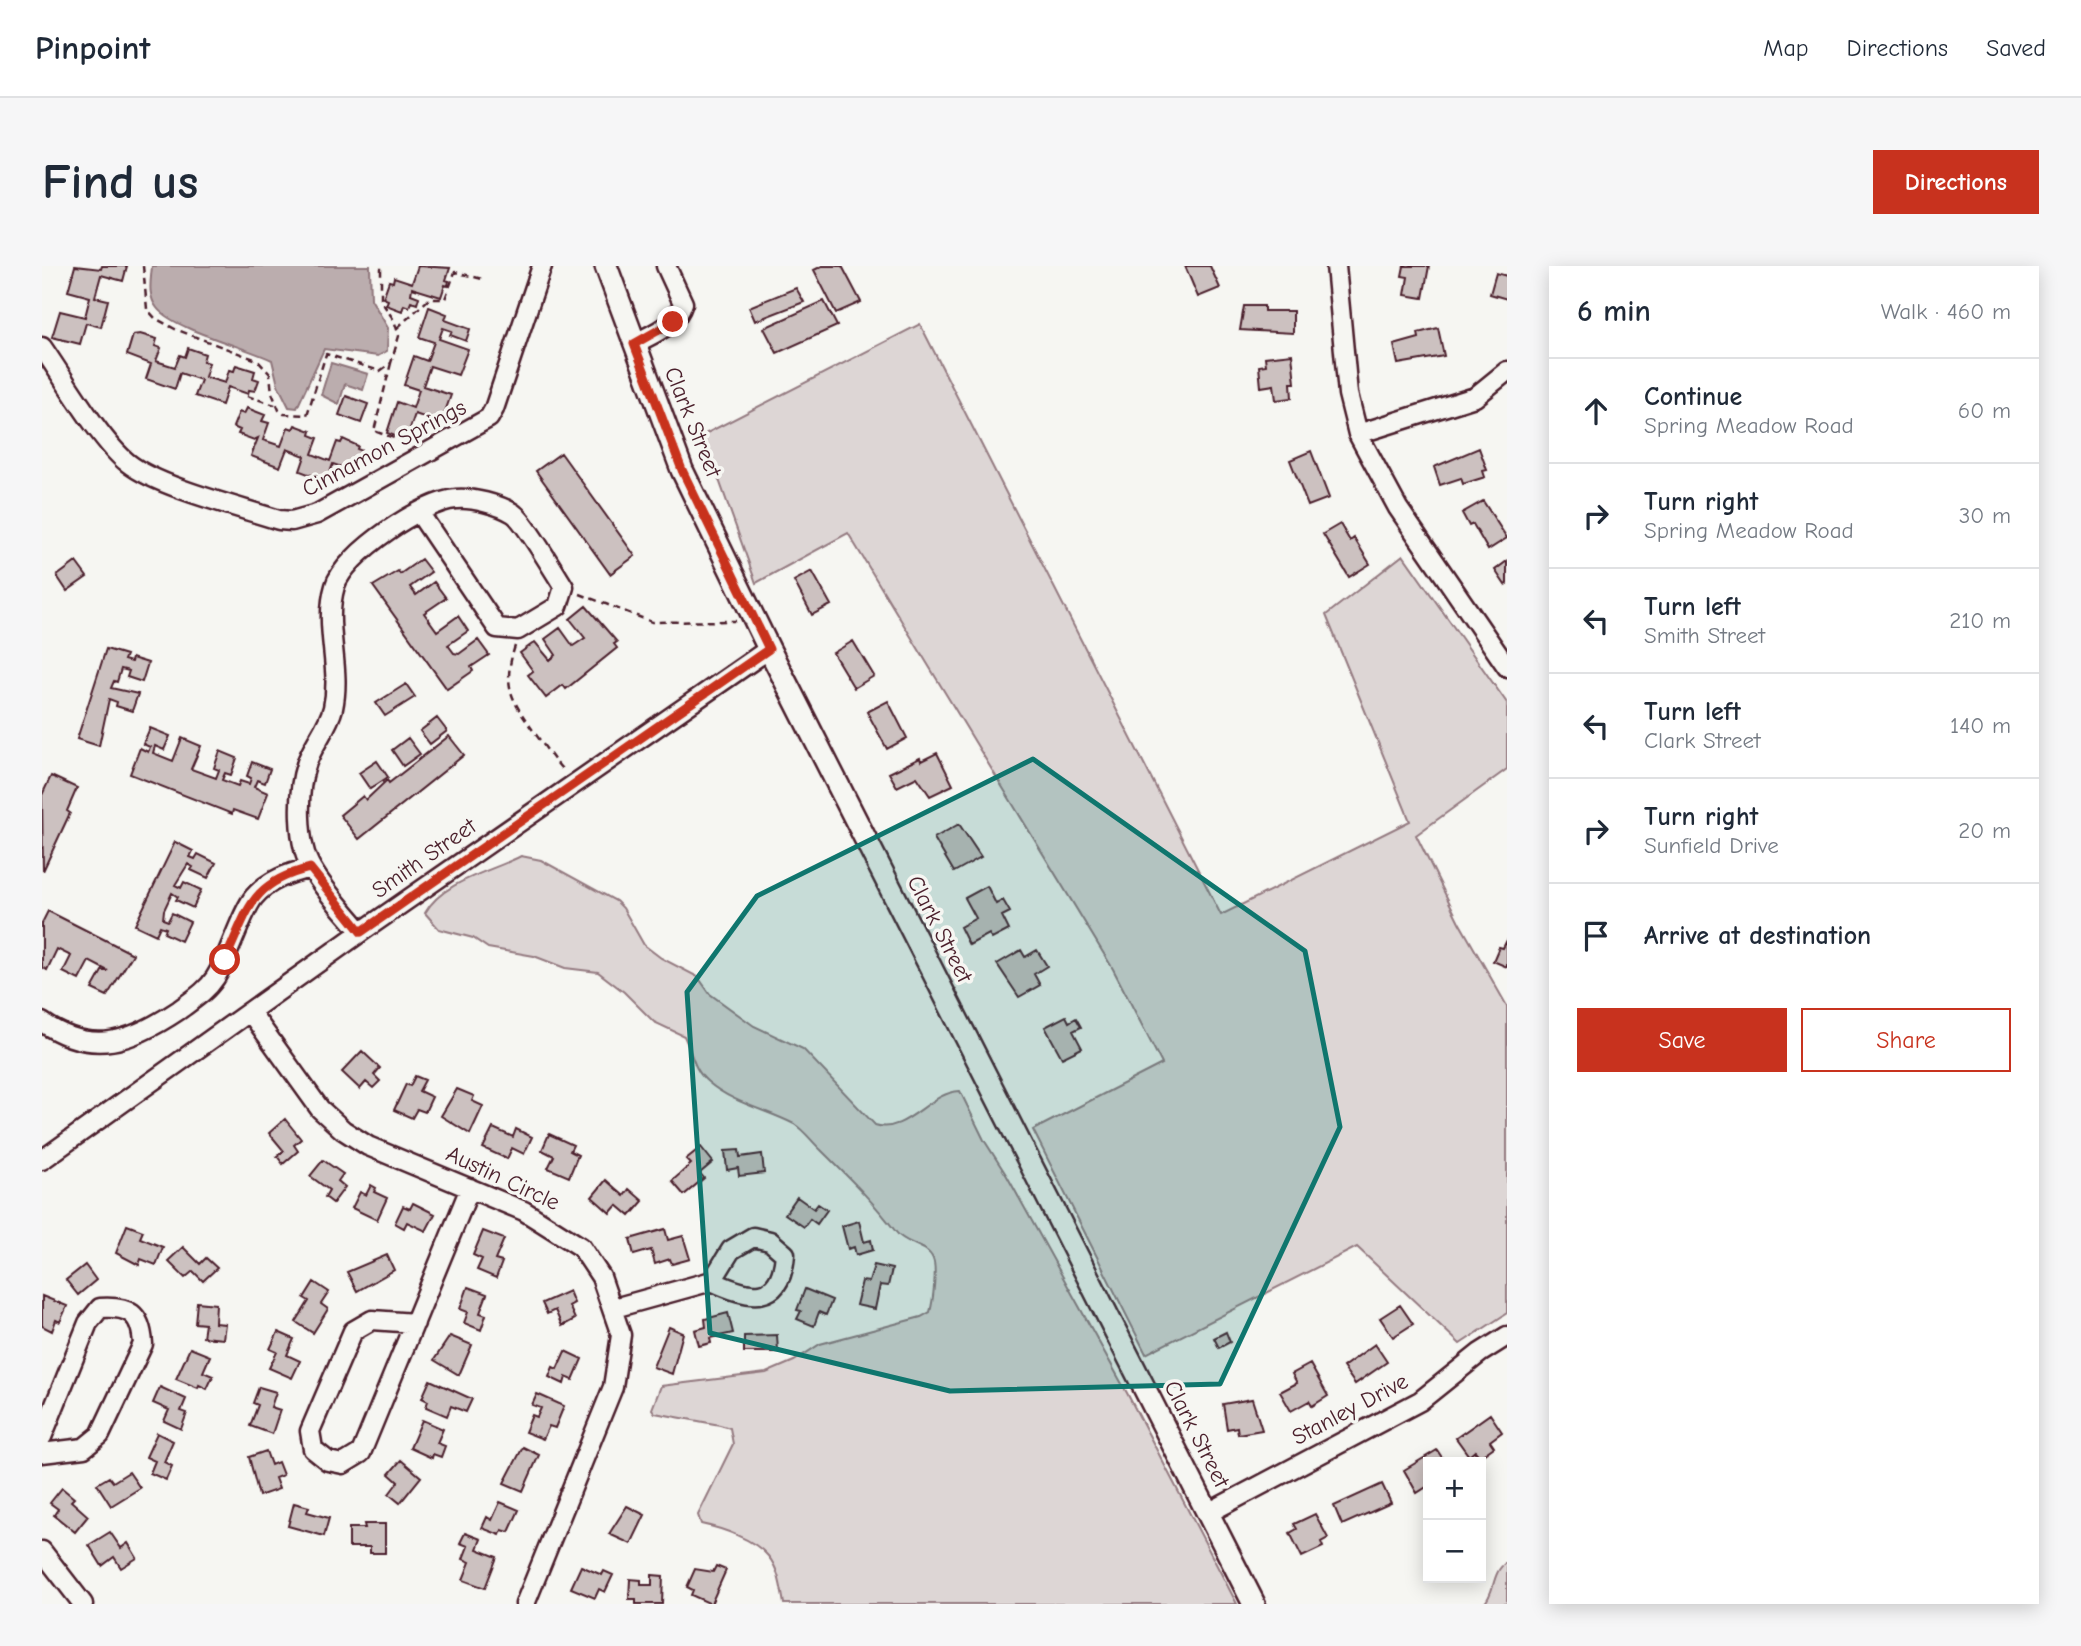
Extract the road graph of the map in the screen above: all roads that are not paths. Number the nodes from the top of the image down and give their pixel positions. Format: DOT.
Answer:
graph roads {
  1 [pos="541,266"];
  2 [pos="606,266"];
  3 [pos="666,266"];
  4 [pos="1334,266"];
  5 [pos="634,344"];
  6 [pos="42,347"];
  7 [pos="1507,371"];
  8 [pos="1358,435"];
  9 [pos="420,514"];
  10 [pos="769,649"];
  11 [pos="1507,667"];
  12 [pos="310,868"];
  13 [pos="361,932"];
  14 [pos="251,1013"];
  15 [pos="42,1022"];
  16 [pos="42,1160"];
  17 [pos="470,1188"];
  18 [pos="712,1281"];
  19 [pos="614,1308"];
  20 [pos="415,1323"];
  21 [pos="1507,1336"];
  22 [pos="42,1437"];
  23 [pos="42,1453"];
  24 [pos="1208,1513"];
  25 [pos="42,1551"];
  26 [pos="83,1604"];
  27 [pos="526,1604"];
  28 [pos="1254,1604"];
  1 -- 6 [label="street, Cinnamon Springs"];
  2 -- 5 [label="main road, Clark Street"];
  3 -- 5 [label="street"];
  4 -- 8 [label="street"];
  5 -- 10 [label="main road, Clark Street"];
  7 -- 8 [label="street"];
  8 -- 11 [label="street"];
  9 -- 9 [label="street"];
  9 -- 12 [label="street"];
  10 -- 13 [label="street, Smith Street"];
  10 -- 24 [label="main road, Clark Street"];
  12 -- 13 [label="street"];
  12 -- 15 [label="street"];
  13 -- 14 [label="street, Smith Street"];
  14 -- 16 [label="street, Smith Street"];
  14 -- 17 [label="street, Austin Circle"];
  17 -- 19 [label="street, Austin Circle"];
  17 -- 20 [label="street"];
  18 -- 19 [label="street"];
  19 -- 27 [label="street, Austin Circle"];
  20 -- 20 [label="street"];
  21 -- 24 [label="street, Stanley Drive"];
  22 -- 23 [label="street"];
  24 -- 28 [label="main road, Clark Street"];
  25 -- 26 [label="street"];
}
